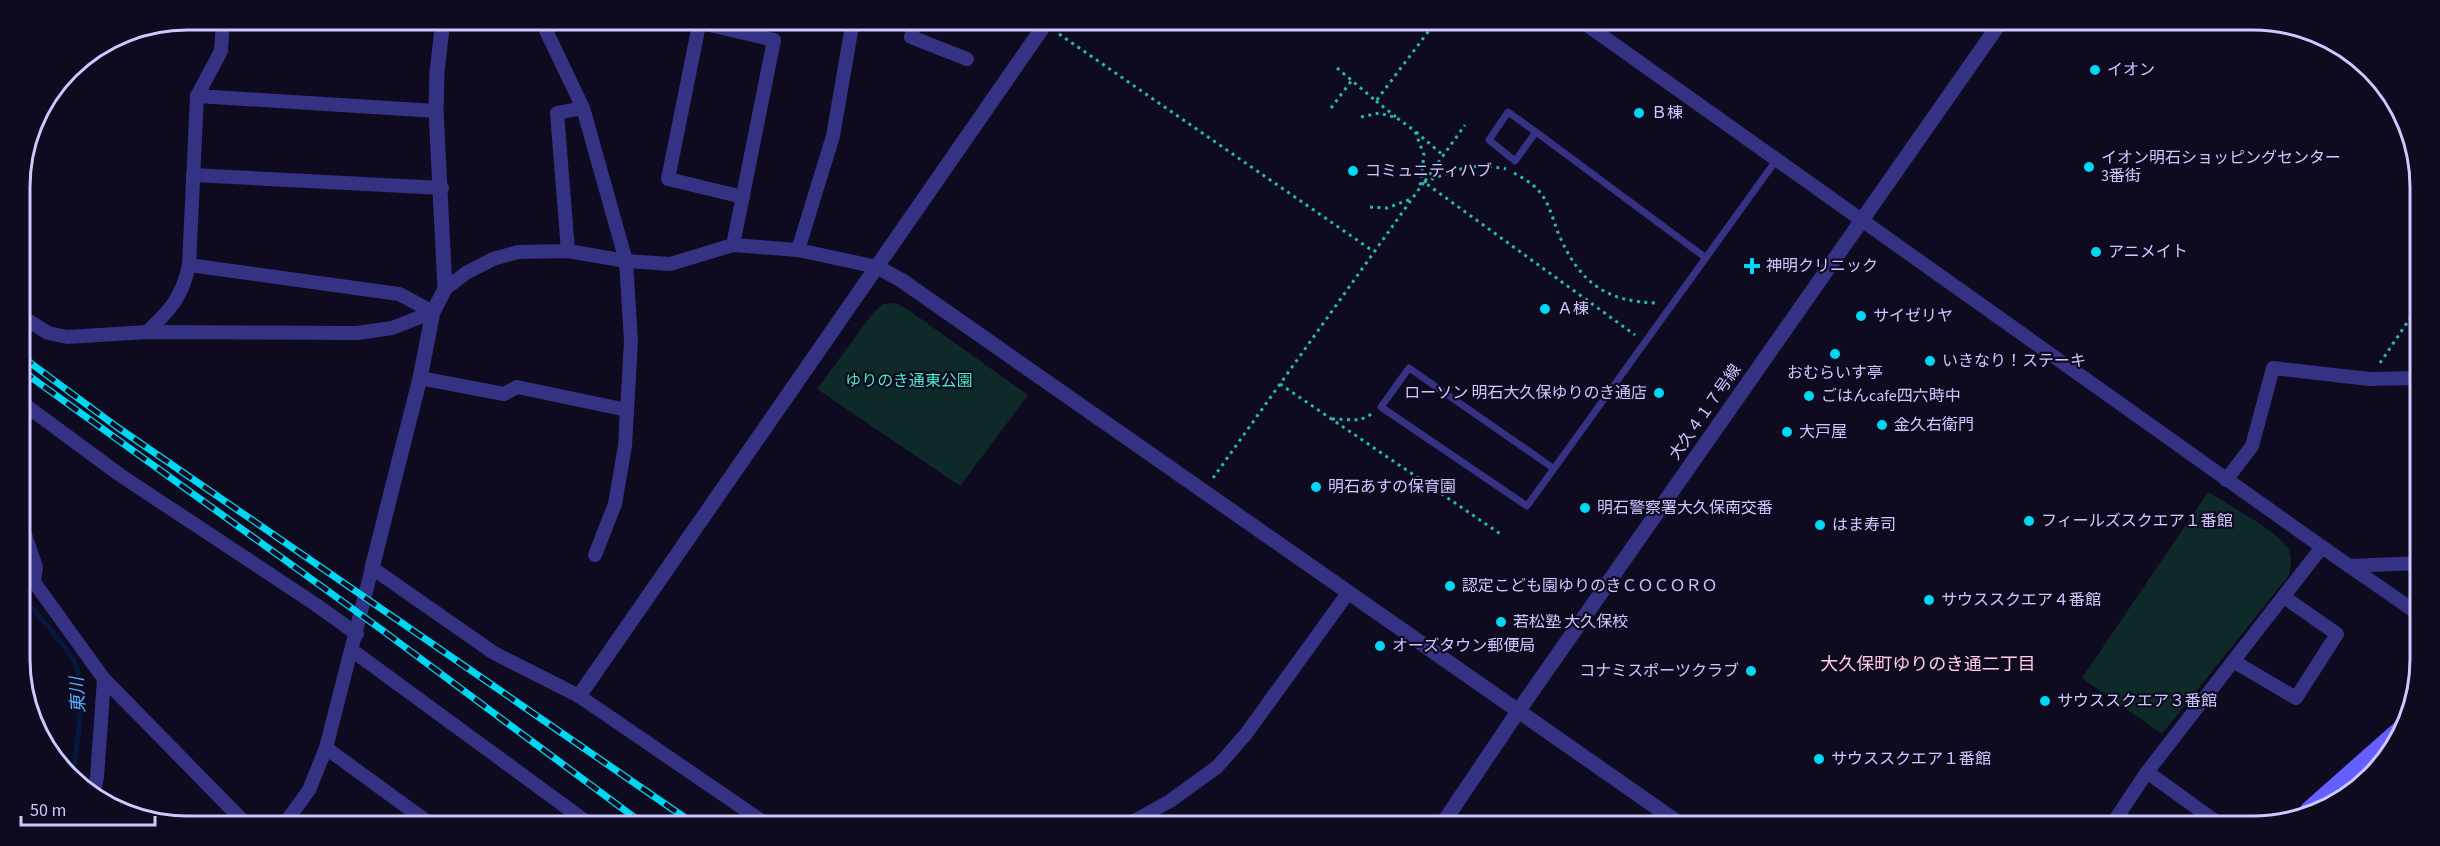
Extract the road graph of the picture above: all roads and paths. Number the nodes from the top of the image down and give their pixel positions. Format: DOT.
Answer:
graph roads {
  1 [pos="222,30"];
  2 [pos="442,30"];
  3 [pos="546,30"];
  4 [pos="699,30"];
  5 [pos="736,30"];
  6 [pos="851,30"];
  7 [pos="913,30"];
  8 [pos="1041,30"];
  9 [pos="1058,30"];
  10 [pos="1429,30"];
  11 [pos="1594,30"];
  12 [pos="1995,30"];
  13 [pos="968,59"];
  14 [pos="1337,68"];
  15 [pos="1352,80"];
  16 [pos="197,96"];
  17 [pos="1376,101"];
  18 [pos="582,108"];
  19 [pos="1331,108"];
  20 [pos="436,111"];
  21 [pos="1361,117"];
  22 [pos="1397,118"];
  23 [pos="1465,125"];
  24 [pos="1415,131"];
  25 [pos="1536,132"];
  26 [pos="1444,156"];
  27 [pos="1778,159"];
  28 [pos="193,175"];
  29 [pos="1424,182"];
  30 [pos="442,188"];
  31 [pos="1419,189"];
  32 [pos="743,197"];
  33 [pos="1412,199"];
  34 [pos="1370,207"];
  35 [pos="1861,220"];
  36 [pos="733,245"];
  37 [pos="798,250"];
  38 [pos="1373,250"];
  39 [pos="568,251"];
  40 [pos="1706,258"];
  41 [pos="626,261"];
  42 [pos="189,266"];
  43 [pos="877,267"];
  44 [pos="445,289"];
  45 [pos="1672,303"];
  46 [pos="433,312"];
  47 [pos="2410,319"];
  48 [pos="30,322"];
  49 [pos="147,332"];
  50 [pos="1645,342"];
  51 [pos="420,378"];
  52 [pos="2410,378"];
  53 [pos="2368,379"];
  54 [pos="1280,384"];
  55 [pos="30,409"];
  56 [pos="627,410"];
  57 [pos="1553,468"];
  58 [pos="2226,480"];
  59 [pos="1204,491"];
  60 [pos="1502,535"];
  61 [pos="2322,547"];
  62 [pos="30,549"];
  63 [pos="595,555"];
  64 [pos="2410,563"];
  65 [pos="2349,566"];
  66 [pos="372,568"];
  67 [pos="30,578"];
  68 [pos="30,585"];
  69 [pos="1348,593"];
  70 [pos="2284,597"];
  71 [pos="2410,608"];
  72 [pos="357,634"];
  73 [pos="353,651"];
  74 [pos="2233,661"];
  75 [pos="104,679"];
  76 [pos="579,696"];
  77 [pos="1519,710"];
  78 [pos="327,748"];
  79 [pos="2382,748"];
  80 [pos="2147,772"];
  81 [pos="95,786"];
  82 [pos="2316,803"];
  83 [pos="238,816"];
  84 [pos="290,816"];
  85 [pos="419,816"];
  86 [pos="578,816"];
  87 [pos="754,816"];
  88 [pos="1143,816"];
  89 [pos="1448,816"];
  90 [pos="1669,816"];
  91 [pos="2118,816"];
  92 [pos="2208,816"];
  1 -- 16 [label="street"];
  2 -- 20 [label="street"];
  3 -- 18 [label="street"];
  4 -- 32 [label="street"];
  5 -- 32 [label="street"];
  6 -- 37 [label="street"];
  7 -- 13 [label="street"];
  8 -- 43 [label="street"];
  9 -- 38 [label="path"];
  10 -- 17 [label="path"];
  11 -- 27 [label="street"];
  12 -- 35 [label="street, 大久４１７号線"];
  14 -- 15 [label="path"];
  15 -- 17 [label="path"];
  15 -- 19 [label="path"];
  16 -- 20 [label="street"];
  16 -- 28 [label="street"];
  17 -- 22 [label="path"];
  18 -- 39 [label="street"];
  18 -- 41 [label="street"];
  20 -- 30 [label="street"];
  21 -- 22 [label="path"];
  22 -- 24 [label="path"];
  23 -- 26 [label="path"];
  24 -- 26 [label="path"];
  24 -- 31 [label="path"];
  25 -- 25 [label="lane"];
  25 -- 40 [label="lane"];
  26 -- 29 [label="path"];
  27 -- 35 [label="street"];
  27 -- 40 [label="lane"];
  28 -- 30 [label="street"];
  28 -- 42 [label="street"];
  29 -- 31 [label="path"];
  29 -- 45 [label="path"];
  29 -- 50 [label="path"];
  30 -- 44 [label="street"];
  31 -- 33 [label="path"];
  32 -- 36 [label="street"];
  33 -- 34 [label="path"];
  33 -- 38 [label="path"];
  35 -- 58 [label="street"];
  35 -- 77 [label="street, 大久４１７号線"];
  36 -- 37 [label="street"];
  36 -- 41 [label="street"];
  37 -- 43 [label="street"];
  38 -- 54 [label="path"];
  39 -- 41 [label="street"];
  39 -- 44 [label="street"];
  40 -- 45 [label="lane"];
  41 -- 56 [label="street"];
  42 -- 46 [label="street"];
  42 -- 49 [label="street"];
  43 -- 59 [label="street"];
  43 -- 76 [label="street"];
  44 -- 46 [label="street"];
  45 -- 50 [label="lane"];
  46 -- 49 [label="street"];
  46 -- 51 [label="street"];
  47 -- 53 [label="path"];
  48 -- 49 [label="street"];
  50 -- 57 [label="lane"];
  51 -- 56 [label="street"];
  51 -- 66 [label="street"];
  52 -- 53 [label="street"];
  53 -- 58 [label="street"];
  54 -- 59 [label="path"];
  54 -- 60 [label="path"];
  55 -- 72 [label="street"];
  56 -- 63 [label="street"];
  57 -- 57 [label="lane"];
  58 -- 61 [label="street"];
  59 -- 69 [label="street"];
  61 -- 65 [label="street"];
  61 -- 70 [label="street"];
  62 -- 67 [label="street"];
  64 -- 65 [label="street"];
  65 -- 71 [label="street"];
  66 -- 72 [label="street"];
  66 -- 76 [label="street"];
  68 -- 75 [label="street"];
  69 -- 77 [label="street"];
  69 -- 88 [label="street"];
  70 -- 74 [label="street"];
  70 -- 74 [label="street"];
  72 -- 73 [label="street"];
  73 -- 78 [label="street"];
  73 -- 86 [label="street"];
  74 -- 80 [label="street"];
  75 -- 81 [label="street"];
  75 -- 83 [label="street"];
  76 -- 87 [label="street"];
  77 -- 89 [label="street, 大久４１７号線"];
  77 -- 90 [label="street"];
  78 -- 84 [label="street"];
  78 -- 85 [label="street"];
  79 -- 82 [label="main road"];
  80 -- 91 [label="street"];
  80 -- 92 [label="street"];
}
